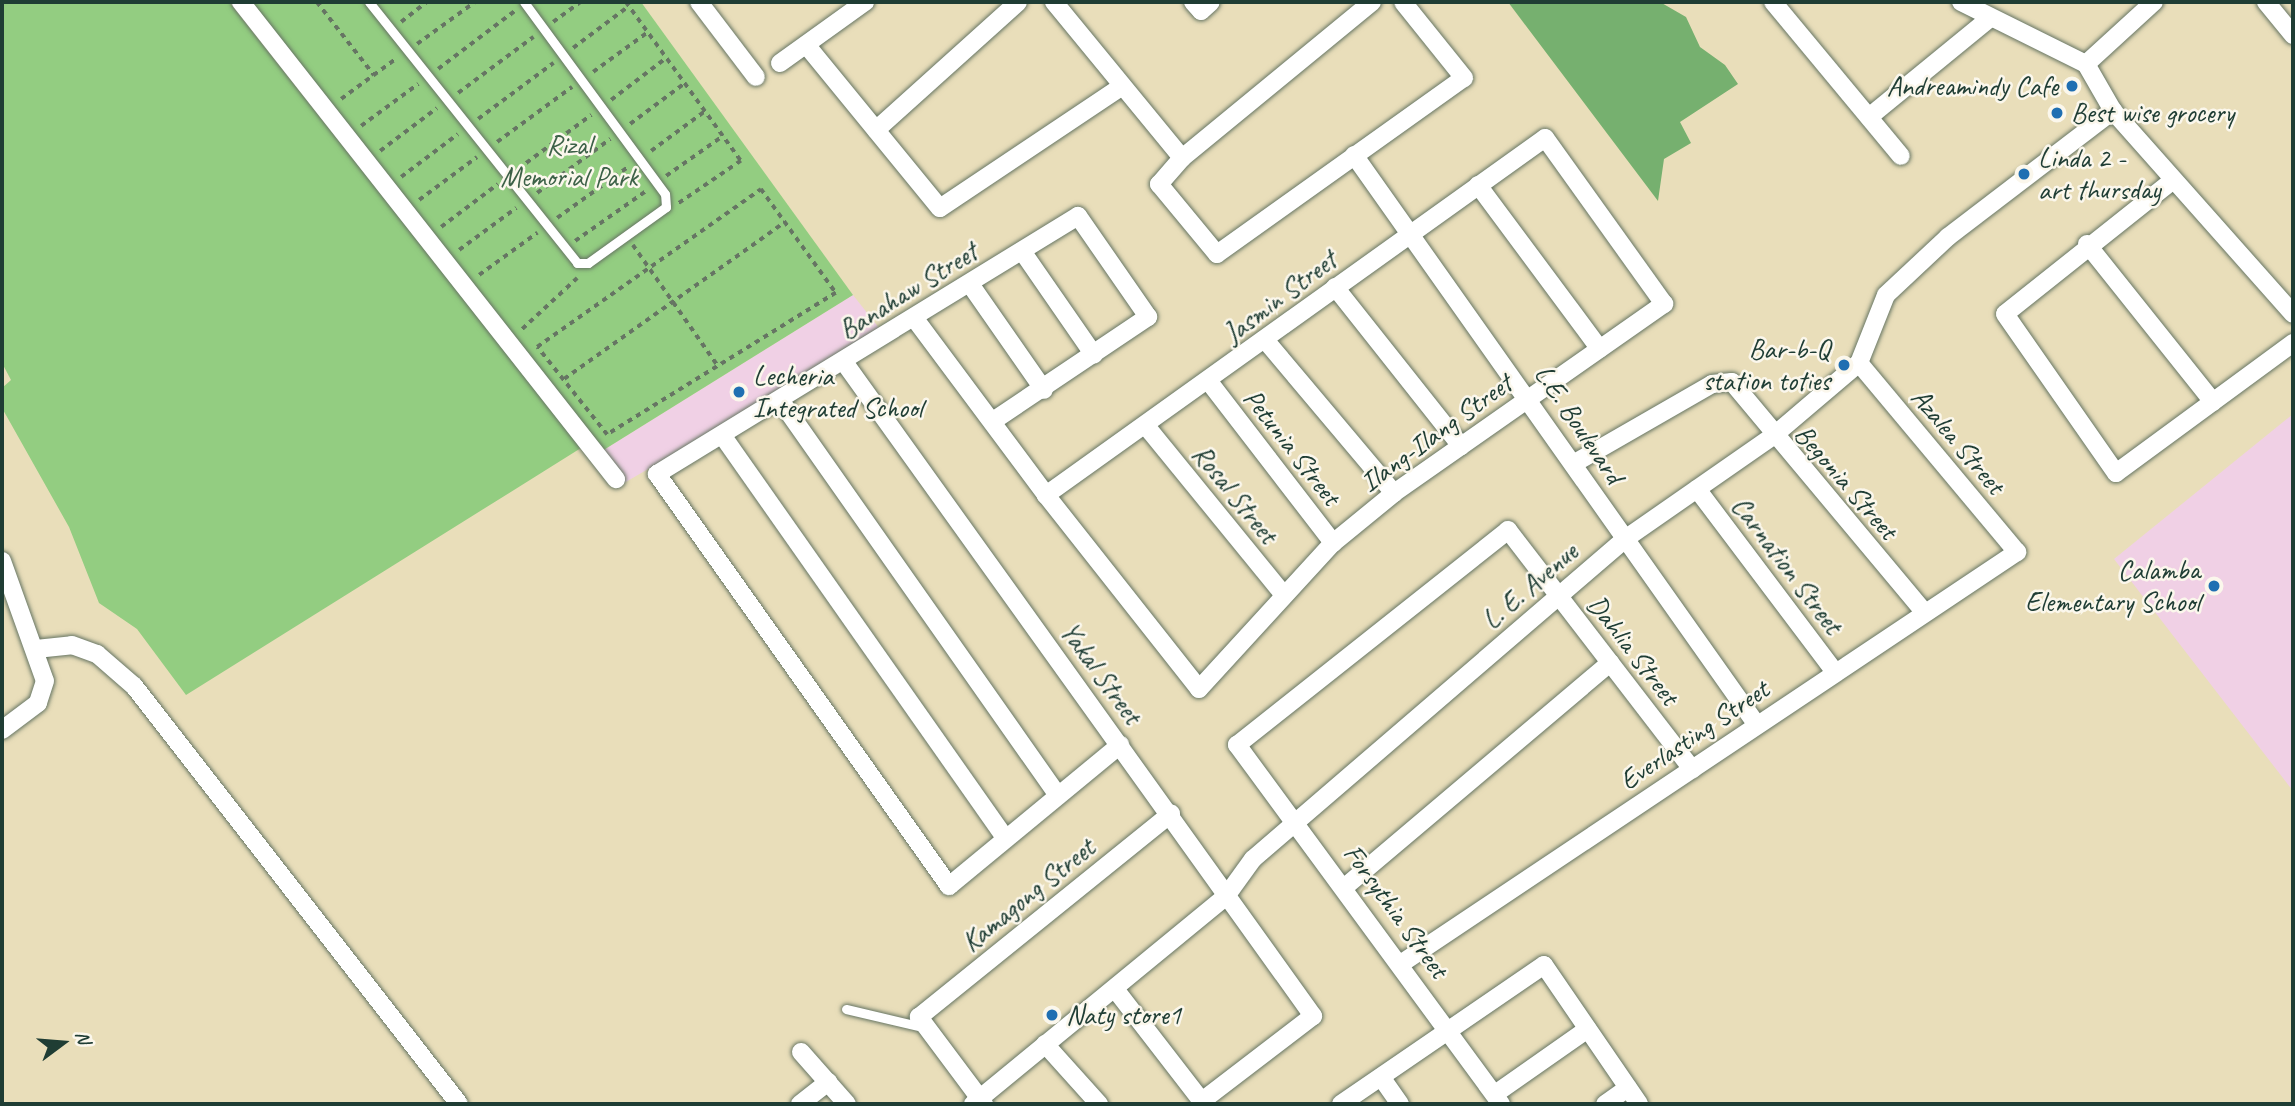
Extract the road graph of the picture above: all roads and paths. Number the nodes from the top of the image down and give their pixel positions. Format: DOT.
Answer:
graph roads {
  1 [pos="241,2"];
  2 [pos="317,2"];
  3 [pos="369,2"];
  4 [pos="427,2"];
  5 [pos="581,2"];
  6 [pos="699,2"];
  7 [pos="865,2"];
  8 [pos="1018,2"];
  9 [pos="1054,2"];
  10 [pos="1193,2"];
  11 [pos="1211,2"];
  12 [pos="1372,2"];
  13 [pos="1403,2"];
  14 [pos="1773,2"];
  15 [pos="1961,2"];
  16 [pos="2154,2"];
  17 [pos="2266,2"];
  18 [pos="524,3"];
  19 [pos="628,4"];
  20 [pos="1990,18"];
  21 [pos="391,29"];
  22 [pos="544,30"];
  23 [pos="648,32"];
  24 [pos="2293,35"];
  25 [pos="808,47"];
  26 [pos="563,55"];
  27 [pos="667,58"];
  28 [pos="780,63"];
  29 [pos="2087,64"];
  30 [pos="374,75"];
  31 [pos="428,76"];
  32 [pos="756,78"];
  33 [pos="581,80"];
  34 [pos="685,83"];
  35 [pos="1122,86"];
  36 [pos="340,100"];
  37 [pos="447,101"];
  38 [pos="601,107"];
  39 [pos="346,109"];
  40 [pos="705,111"];
  41 [pos="2113,111"];
  42 [pos="354,117"];
  43 [pos="1869,117"];
  44 [pos="361,126"];
  45 [pos="467,127"];
  46 [pos="876,130"];
  47 [pos="619,132"];
  48 [pos="367,134"];
  49 [pos="373,142"];
  50 [pos="380,150"];
  51 [pos="486,150"];
  52 [pos="1354,155"];
  53 [pos="1901,156"];
  54 [pos="1182,158"];
  55 [pos="387,159"];
  56 [pos="639,160"];
  57 [pos="394,168"];
  58 [pos="401,177"];
  59 [pos="507,177"];
  60 [pos="2172,181"];
  61 [pos="407,184"];
  62 [pos="1478,185"];
  63 [pos="413,192"];
  64 [pos="419,200"];
  65 [pos="526,201"];
  66 [pos="666,207"];
  67 [pos="426,209"];
  68 [pos="434,218"];
  69 [pos="785,222"];
  70 [pos="546,226"];
  71 [pos="441,227"];
  72 [pos="1410,232"];
  73 [pos="447,235"];
  74 [pos="628,237"];
  75 [pos="453,242"];
  76 [pos="2087,244"];
  77 [pos="459,250"];
  78 [pos="1022,251"];
  79 [pos="466,258"];
  80 [pos="577,263"];
  81 [pos="472,267"];
  82 [pos="648,267"];
  83 [pos="479,275"];
  84 [pos="971,284"];
  85 [pos="488,286"];
  86 [pos="1335,287"];
  87 [pos="673,302"];
  88 [pos="1664,304"];
  89 [pos="2293,314"];
  90 [pos="514,319"];
  91 [pos="915,319"];
  92 [pos="1266,341"];
  93 [pos="2293,343"];
  94 [pos="537,347"];
  95 [pos="1600,349"];
  96 [pos="1094,355"];
  97 [pos="844,362"];
  98 [pos="1859,363"];
  99 [pos="718,366"];
  100 [pos="564,380"];
  101 [pos="1210,383"];
  102 [pos="1044,390"];
  103 [pos="1530,398"];
  104 [pos="780,400"];
  105 [pos="2213,402"];
  106 [pos="993,421"];
  107 [pos="1146,426"];
  108 [pos="607,435"];
  109 [pos="722,435"];
  110 [pos="1772,437"];
  111 [pos="1461,446"];
  112 [pos="1573,464"];
  113 [pos="616,479"];
  114 [pos="1697,489"];
  115 [pos="1394,493"];
  116 [pos="1046,495"];
  117 [pos="1625,539"];
  118 [pos="1333,543"];
  119 [pos="2017,552"];
  120 [pos="2,561"];
  121 [pos="1284,594"];
  122 [pos="1558,596"];
  123 [pos="1924,612"];
  124 [pos="36,649"];
  125 [pos="1610,663"];
  126 [pos="1835,672"];
  127 [pos="1757,725"];
  128 [pos="2,730"];
  129 [pos="1120,744"];
  130 [pos="1692,769"];
  131 [pos="1056,792"];
  132 [pos="1171,814"];
  133 [pos="1297,824"];
  134 [pos="1005,838"];
  135 [pos="1346,886"];
  136 [pos="1227,895"];
  137 [pos="1402,963"];
  138 [pos="1115,989"];
  139 [pos="846,1009"];
  140 [pos="921,1022"];
  141 [pos="1588,1029"];
  142 [pos="1451,1030"];
  143 [pos="1045,1044"];
  144 [pos="801,1052"];
  145 [pos="1381,1077"];
  146 [pos="828,1082"];
  147 [pos="1628,1087"];
  148 [pos="1498,1099"];
  149 [pos="979,1103"];
  150 [pos="1203,1103"];
  151 [pos="458,1104"];
  152 [pos="800,1104"];
  153 [pos="847,1104"];
  154 [pos="1099,1104"];
  155 [pos="1341,1104"];
  156 [pos="1400,1104"];
  157 [pos="1605,1104"];
  158 [pos="1639,1104"];
  1 -- 113 [label="street"];
  2 -- 30 [label="path"];
  3 -- 21 [label="lane"];
  4 -- 21 [label="path"];
  5 -- 22 [label="path"];
  6 -- 32 [label="street"];
  7 -- 25 [label="street"];
  8 -- 46 [label="street"];
  9 -- 35 [label="street"];
  10 -- 11 [label="street"];
  12 -- 54 [label="street"];
  13 -- 52 [label="street"];
  14 -- 43 [label="street"];
  15 -- 20 [label="street"];
  16 -- 29 [label="street"];
  17 -- 24 [label="street"];
  18 -- 22 [label="lane"];
  18 -- 31 [label="path"];
  19 -- 23 [label="path"];
  19 -- 26 [label="path"];
  20 -- 29 [label="street"];
  20 -- 43 [label="street"];
  21 -- 31 [label="lane"];
  22 -- 26 [label="lane"];
  22 -- 37 [label="path"];
  23 -- 27 [label="path"];
  23 -- 33 [label="path"];
  25 -- 28 [label="street"];
  25 -- 46 [label="street"];
  26 -- 33 [label="lane"];
  26 -- 45 [label="path"];
  27 -- 34 [label="path"];
  27 -- 38 [label="path"];
  29 -- 41 [label="street"];
  31 -- 37 [label="lane"];
  31 -- 44 [label="path"];
  33 -- 38 [label="lane"];
  33 -- 51 [label="path"];
  34 -- 40 [label="path"];
  34 -- 47 [label="path"];
  35 -- 46 [label="street"];
  35 -- 54 [label="street"];
  36 -- 39 [label="path"];
  37 -- 45 [label="lane"];
  37 -- 50 [label="path"];
  38 -- 47 [label="lane"];
  38 -- 59 [label="path"];
  40 -- 56 [label="path"];
  40 -- 66 [label="path"];
  41 -- 60 [label="street"];
  41 -- 98 [label="street, L. E. Avenue"];
  42 -- 44 [label="path"];
  43 -- 53 [label="street"];
  44 -- 48 [label="path"];
  45 -- 51 [label="lane"];
  45 -- 58 [label="path"];
  47 -- 56 [label="lane"];
  47 -- 65 [label="path"];
  49 -- 50 [label="path"];
  50 -- 55 [label="path"];
  51 -- 59 [label="lane"];
  51 -- 64 [label="path"];
  52 -- 54 [label="street"];
  52 -- 72 [label="street, L.E. Boulevard"];
  56 -- 66 [label="lane"];
  56 -- 70 [label="path"];
  57 -- 58 [label="path"];
  58 -- 61 [label="path"];
  59 -- 65 [label="lane"];
  59 -- 71 [label="path"];
  60 -- 76 [label="street"];
  60 -- 89 [label="street"];
  62 -- 72 [label="street, Jasmin Street"];
  62 -- 88 [label="street, Jasmin Street"];
  62 -- 95 [label="street"];
  63 -- 64 [label="path"];
  64 -- 67 [label="path"];
  65 -- 70 [label="lane"];
  65 -- 77 [label="path"];
  66 -- 74 [label="lane"];
  68 -- 71 [label="path"];
  69 -- 82 [label="path"];
  69 -- 87 [label="path"];
  69 -- 99 [label="path"];
  70 -- 80 [label="lane"];
  70 -- 83 [label="path"];
  71 -- 73 [label="path"];
  72 -- 86 [label="street, Jasmin Street"];
  72 -- 103 [label="street, L.E. Boulevard"];
  74 -- 80 [label="lane"];
  74 -- 82 [label="path"];
  75 -- 77 [label="path"];
  76 -- 105 [label="street"];
  76 -- 105 [label="street"];
  77 -- 79 [label="path"];
  78 -- 84 [label="street, Banahaw Street"];
  78 -- 96 [label="street"];
  78 -- 96 [label="street, Banahaw Street"];
  80 -- 90 [label="path"];
  81 -- 83 [label="path"];
  82 -- 87 [label="path"];
  82 -- 94 [label="path"];
  83 -- 85 [label="path"];
  84 -- 91 [label="street, Banahaw Street"];
  84 -- 102 [label="street"];
  86 -- 92 [label="street, Jasmin Street"];
  86 -- 111 [label="street"];
  87 -- 99 [label="path"];
  87 -- 100 [label="path"];
  88 -- 95 [label="street, Ilang-Ilang Street"];
  91 -- 97 [label="street, Banahaw Street"];
  91 -- 106 [label="street"];
  92 -- 101 [label="street, Jasmin Street"];
  92 -- 115 [label="street"];
  93 -- 105 [label="street"];
  95 -- 103 [label="street, Ilang-Ilang Street"];
  96 -- 102 [label="street"];
  97 -- 104 [label="street, Banahaw Street"];
  97 -- 129 [label="street, Yakal Street"];
  98 -- 110 [label="street, L. E. Avenue"];
  98 -- 119 [label="street, Azalea Street"];
  99 -- 108 [label="path"];
  101 -- 107 [label="street, Jasmin Street"];
  101 -- 118 [label="street, Petunia Street"];
  102 -- 106 [label="street"];
  103 -- 111 [label="street, Ilang-Ilang Street"];
  103 -- 112 [label="street, L.E. Boulevard"];
  104 -- 109 [label="street, Banahaw Street"];
  104 -- 131 [label="street"];
  106 -- 116 [label="street"];
  107 -- 116 [label="street, Jasmin Street"];
  107 -- 121 [label="street, Rosal Street"];
  109 -- 134 [label="street"];
  109 -- 134 [label="street, Banahaw Street"];
  110 -- 112 [label="street, Begonia Street"];
  110 -- 114 [label="street, L. E. Avenue"];
  110 -- 123 [label="street, Begonia Street"];
  111 -- 115 [label="street, Ilang-Ilang Street"];
  112 -- 117 [label="street, L.E. Boulevard"];
  114 -- 117 [label="street, L. E. Avenue"];
  114 -- 126 [label="street, Carnation Street"];
  115 -- 118 [label="street, Ilang-Ilang Street"];
  116 -- 121 [label="street, Ilang-Ilang Street"];
  117 -- 122 [label="street, L. E. Avenue"];
  117 -- 127 [label="street, L.E. Boulevard"];
  118 -- 121 [label="street, Ilang-Ilang Street"];
  119 -- 123 [label="street, Everlasting Street"];
  120 -- 124 [label="street"];
  122 -- 125 [label="street, Dahlia Street"];
  122 -- 133 [label="street, L. E. Avenue"];
  122 -- 133 [label="street, Dahlia Street"];
  123 -- 126 [label="street, Everlasting Street"];
  124 -- 128 [label="street"];
  124 -- 151 [label="street"];
  125 -- 130 [label="street, Dahlia Street"];
  125 -- 135 [label="street"];
  126 -- 127 [label="street, Everlasting Street"];
  127 -- 130 [label="street, Everlasting Street"];
  129 -- 131 [label="street"];
  129 -- 132 [label="street, Yakal Street"];
  130 -- 137 [label="street, Everlasting Street"];
  131 -- 134 [label="street"];
  132 -- 136 [label="street, Yakal Street"];
  132 -- 140 [label="street, Kamagong Street"];
  133 -- 135 [label="street, Forsythia Street"];
  133 -- 136 [label="street, L. E. Avenue"];
  135 -- 137 [label="street, Forsythia Street"];
  136 -- 138 [label="street, L. E. Avenue"];
  136 -- 150 [label="street, Yakal Street"];
  137 -- 142 [label="street, Forsythia Street"];
  138 -- 143 [label="street, L. E. Avenue"];
  138 -- 150 [label="street"];
  139 -- 140 [label="lane"];
  140 -- 149 [label="street"];
  141 -- 142 [label="street"];
  141 -- 147 [label="street"];
  141 -- 148 [label="street"];
  142 -- 145 [label="street"];
  142 -- 148 [label="street, Forsythia Street"];
  143 -- 149 [label="street, L. E. Avenue"];
  143 -- 154 [label="street"];
  144 -- 146 [label="street"];
  145 -- 155 [label="street"];
  145 -- 156 [label="street"];
  146 -- 152 [label="street"];
  146 -- 153 [label="street"];
  147 -- 157 [label="street"];
  147 -- 158 [label="street"];
}
